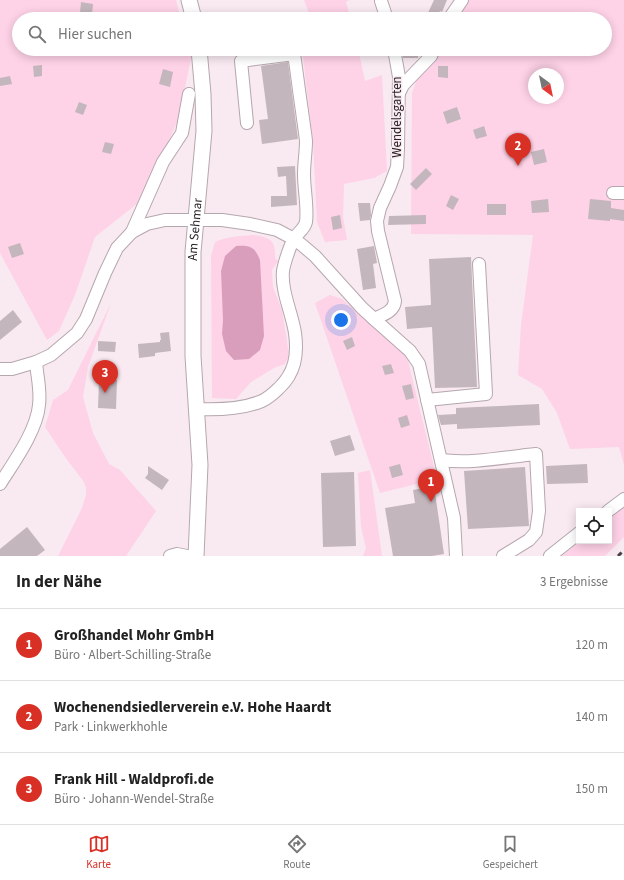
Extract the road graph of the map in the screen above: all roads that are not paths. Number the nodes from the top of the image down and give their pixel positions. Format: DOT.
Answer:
graph roads {
  1 [pos="189,0"];
  2 [pos="462,0"];
  3 [pos="381,1"];
  4 [pos="192,12"];
  5 [pos="385,12"];
  6 [pos="454,12"];
  7 [pos="200,56"];
  8 [pos="279,56"];
  9 [pos="294,56"];
  10 [pos="395,56"];
  11 [pos="431,56"];
  12 [pos="399,93"];
  13 [pos="189,94"];
  14 [pos="248,123"];
  15 [pos="196,220"];
  16 [pos="132,232"];
  17 [pos="294,239"];
  18 [pos="479,264"];
  19 [pos="374,319"];
  20 [pos="36,362"];
  21 [pos="0,370"];
  22 [pos="427,400"];
  23 [pos="196,409"];
  24 [pos="441,460"];
  25 [pos="0,484"];
  26 [pos="624,499"];
  27 [pos="612,508"];
  28 [pos="576,535"];
  29 [pos="170,556"];
  30 [pos="187,556"];
  31 [pos="196,556"];
  32 [pos="456,556"];
  33 [pos="503,556"];
  34 [pos="550,556"];
  1 -- 4 [label="main road"];
  2 -- 6 [label="street"];
  3 -- 5 [label="street"];
  7 -- 15 [label="main road, Am Sehmar"];
  8 -- 14 [label="street"];
  9 -- 17 [label="street"];
  10 -- 12 [label="street, Wendelsgarten"];
  11 -- 12 [label="street"];
  12 -- 19 [label="street, Wendelsgarten"];
  13 -- 16 [label="street"];
  15 -- 16 [label="street"];
  15 -- 17 [label="street"];
  15 -- 23 [label="main road, Am Sehmar"];
  16 -- 20 [label="street"];
  17 -- 19 [label="street"];
  17 -- 23 [label="street"];
  18 -- 22 [label="street"];
  19 -- 22 [label="street"];
  20 -- 21 [label="street"];
  20 -- 25 [label="street"];
  22 -- 24 [label="street"];
  23 -- 31 [label="main road, Am Sehmar"];
  24 -- 32 [label="street"];
  24 -- 33 [label="street"];
  26 -- 27 [label="street"];
  28 -- 34 [label="street"];
  29 -- 30 [label="street"];
}
